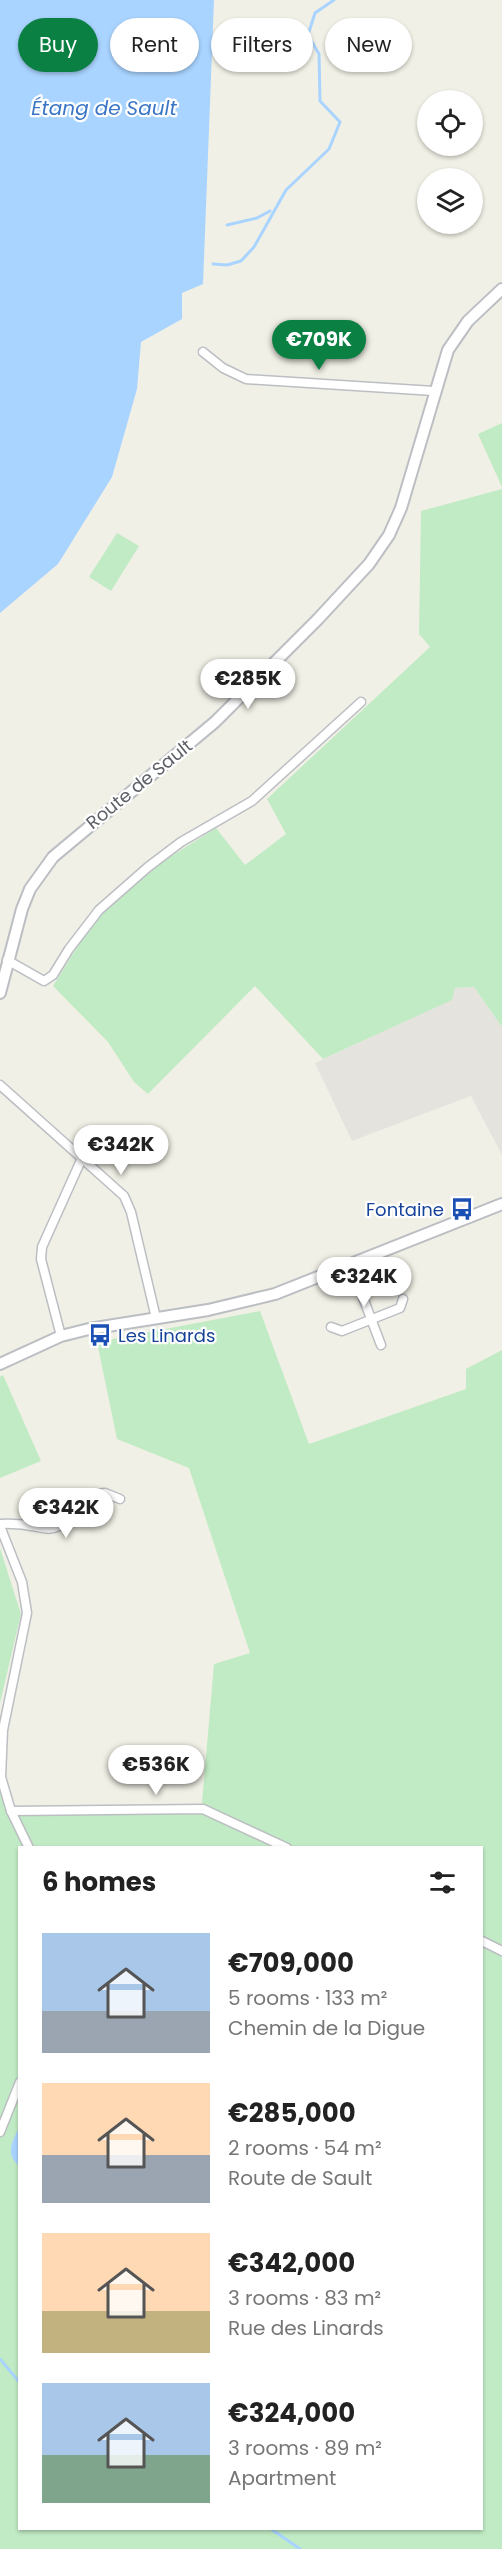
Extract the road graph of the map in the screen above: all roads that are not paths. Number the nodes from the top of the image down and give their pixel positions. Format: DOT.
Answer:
graph roads {
  1 [pos="502,289"];
  2 [pos="203,352"];
  3 [pos="434,391"];
  4 [pos="361,702"];
  5 [pos="7,960"];
  6 [pos="0,993"];
  7 [pos="0,1085"];
  8 [pos="82,1158"];
  9 [pos="502,1204"];
  10 [pos="351,1266"];
  11 [pos="403,1299"];
  12 [pos="156,1318"];
  13 [pos="372,1319"];
  14 [pos="331,1327"];
  15 [pos="61,1336"];
  16 [pos="381,1345"];
  17 [pos="0,1364"];
  18 [pos="120,1499"];
  19 [pos="0,1525"];
  20 [pos="11,1811"];
  21 [pos="28,1846"];
  22 [pos="283,1846"];
  23 [pos="483,1942"];
  24 [pos="502,1952"];
  25 [pos="18,2087"];
  26 [pos="0,2132"];
  1 -- 3 [label="street, Route de Sault"];
  2 -- 3 [label="street"];
  3 -- 5 [label="street, Route de Sault"];
  4 -- 5 [label="street"];
  5 -- 6 [label="street, Route de Sault"];
  7 -- 8 [label="street"];
  8 -- 12 [label="street"];
  8 -- 15 [label="street"];
  9 -- 10 [label="street"];
  10 -- 12 [label="street"];
  10 -- 13 [label="street"];
  11 -- 13 [label="street"];
  12 -- 15 [label="street"];
  13 -- 14 [label="street"];
  13 -- 16 [label="street"];
  15 -- 17 [label="street"];
  18 -- 19 [label="street"];
  19 -- 20 [label="street"];
  20 -- 21 [label="street"];
  20 -- 22 [label="street"];
  23 -- 24 [label="street"];
  25 -- 26 [label="street"];
}
